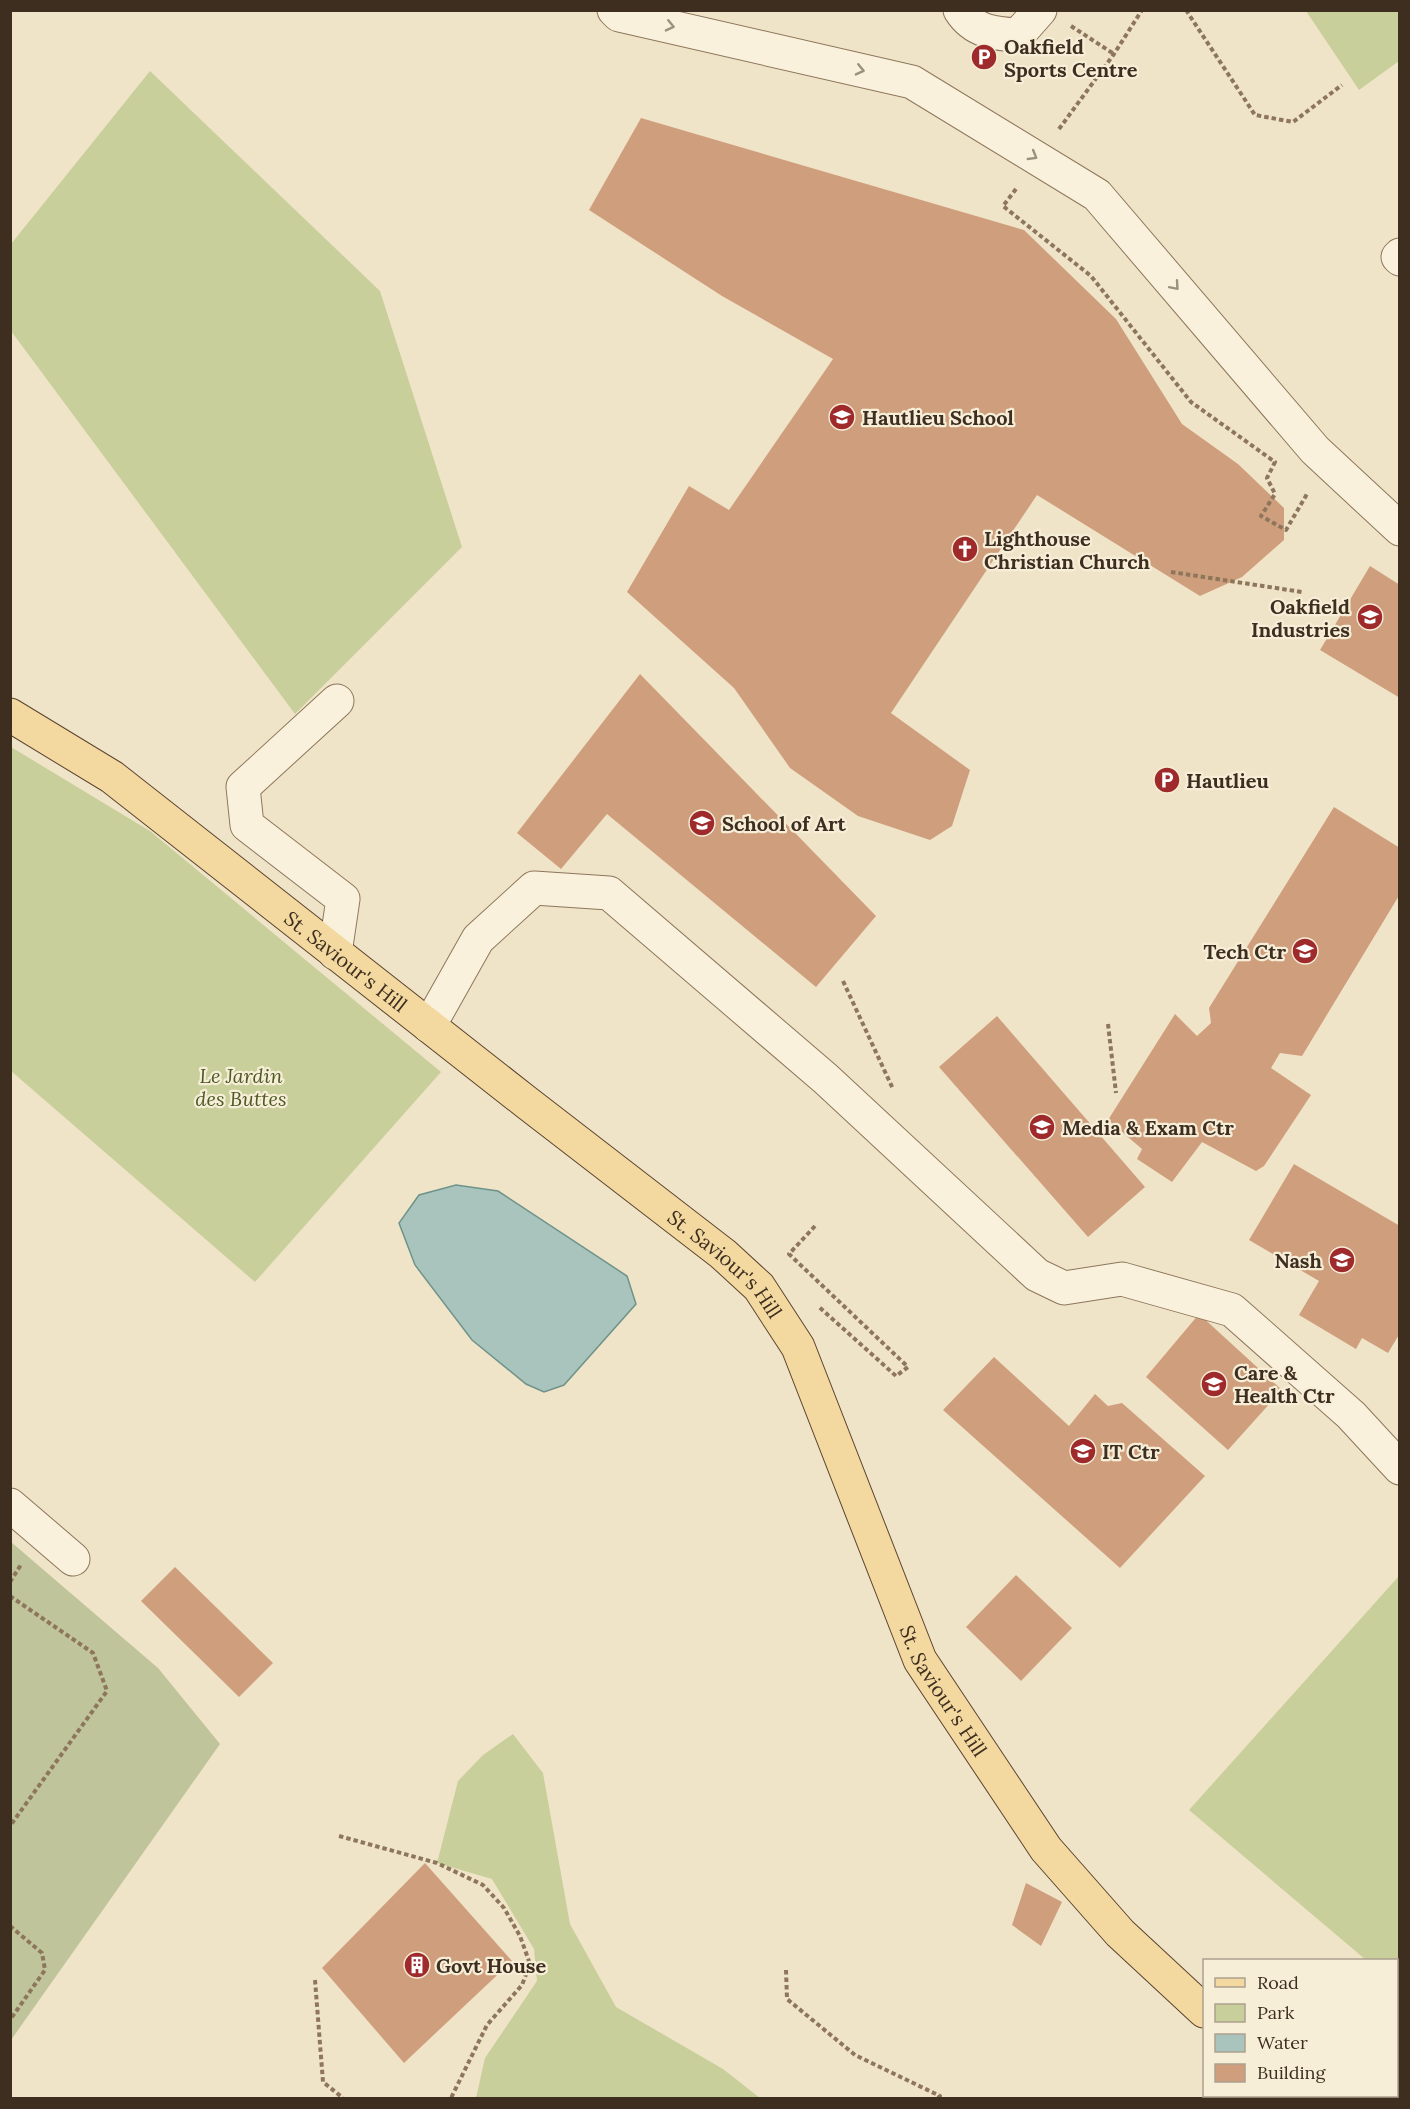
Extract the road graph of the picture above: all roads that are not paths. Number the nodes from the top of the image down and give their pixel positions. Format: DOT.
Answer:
graph roads {
  1 [pos="614,10"];
  2 [pos="953,13"];
  3 [pos="1051,16"];
  4 [pos="1400,529"];
  5 [pos="337,701"];
  6 [pos="10,715"];
  7 [pos="335,953"];
  8 [pos="429,1026"];
  9 [pos="1400,1468"];
  10 [pos="10,1505"];
  11 [pos="73,1559"];
  12 [pos="1203,2010"];
  1 -- 4 [label="lane, one-way"];
  2 -- 3 [label="lane"];
  5 -- 7 [label="lane"];
  6 -- 7 [label="main road, St. Saviour's Hill"];
  7 -- 8 [label="main road, St. Saviour's Hill"];
  8 -- 9 [label="lane"];
  8 -- 12 [label="main road, St. Saviour's Hill"];
  10 -- 11 [label="lane"];
}
